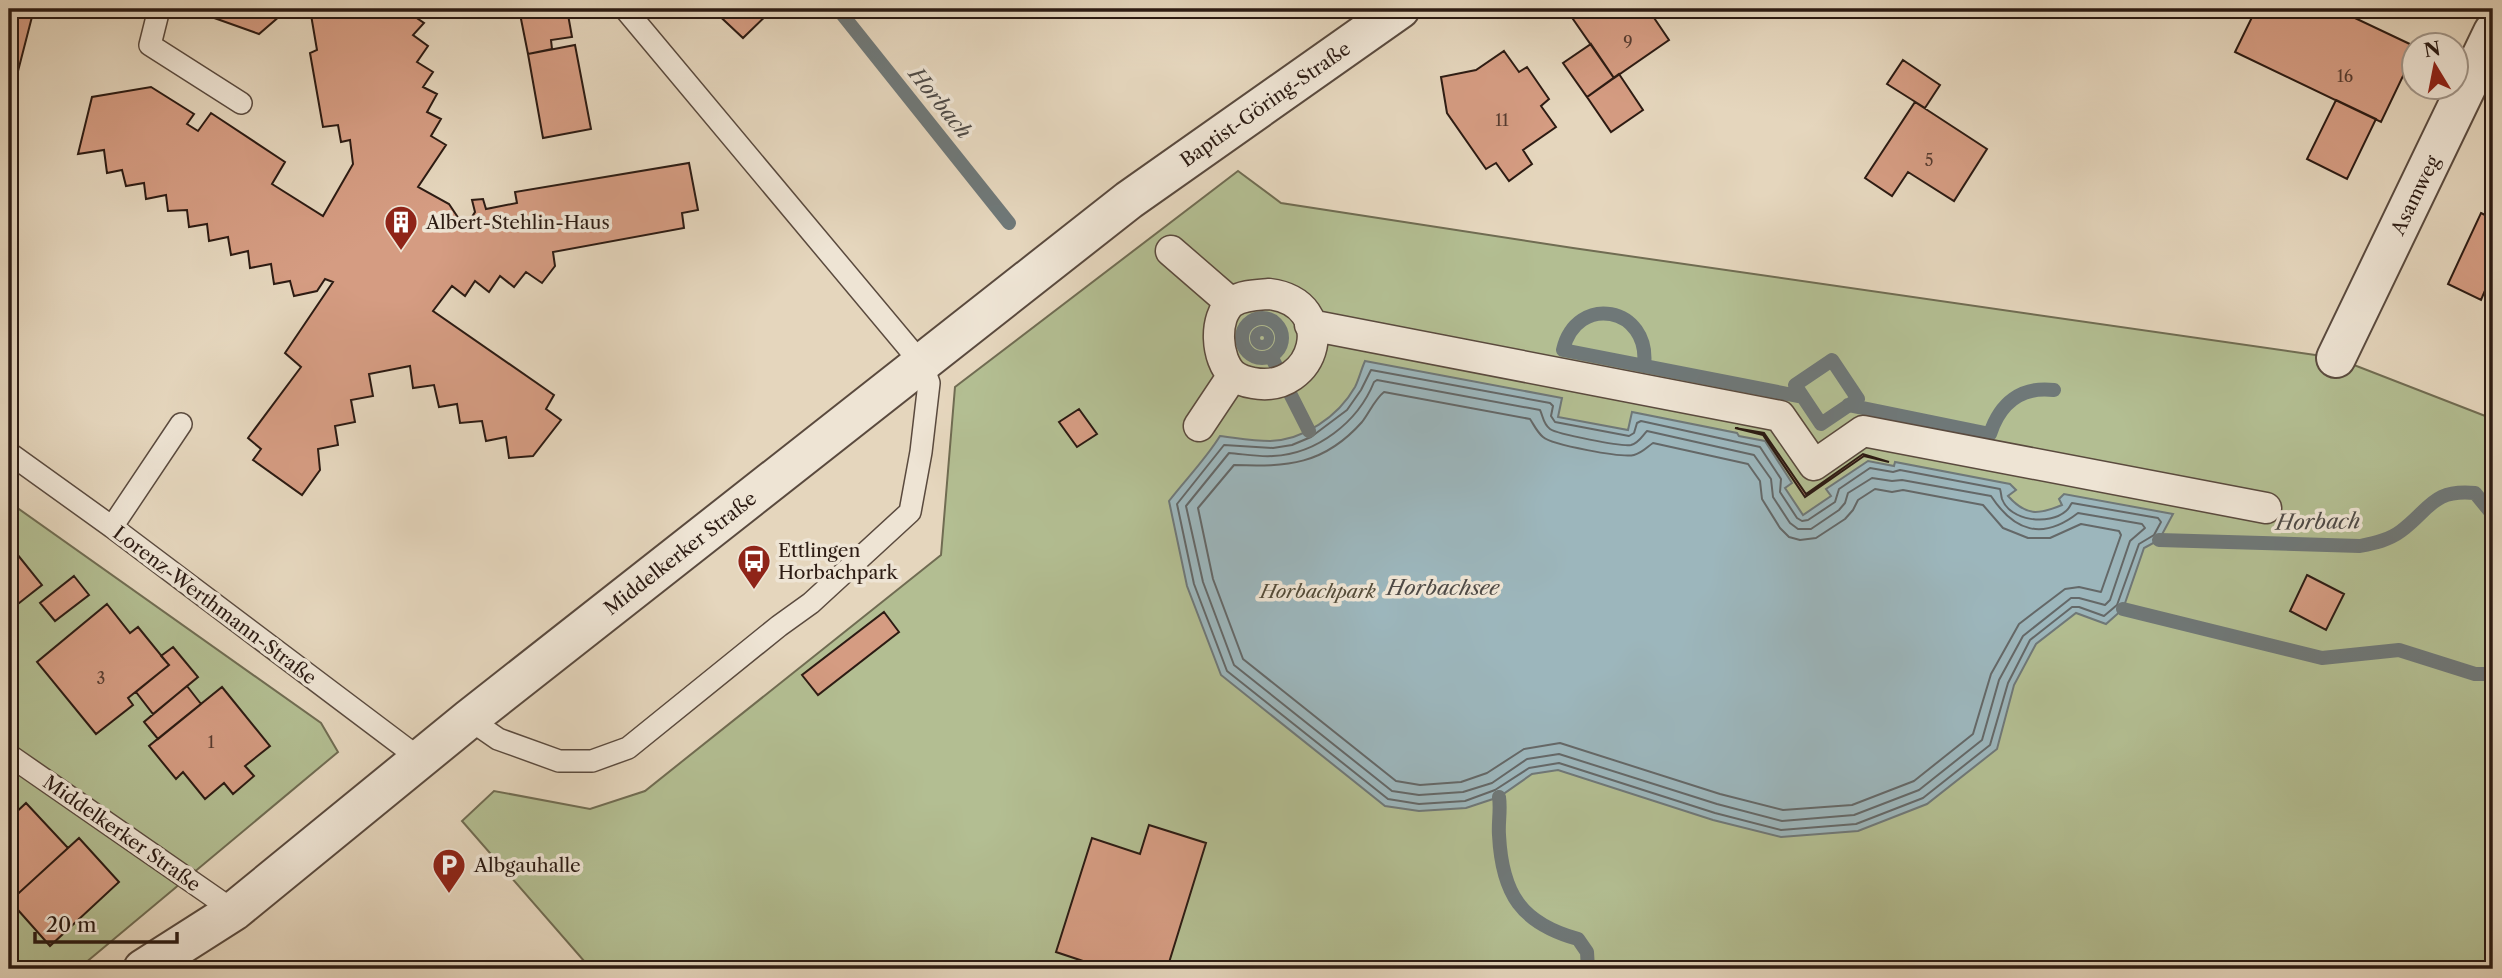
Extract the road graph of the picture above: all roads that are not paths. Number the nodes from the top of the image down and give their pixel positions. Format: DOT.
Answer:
graph roads {
  1 [pos="159,9"];
  2 [pos="625,9"];
  3 [pos="1401,9"];
  4 [pos="2493,32"];
  5 [pos="241,103"];
  6 [pos="1129,200"];
  7 [pos="1171,250"];
  8 [pos="1231,303"];
  9 [pos="1310,325"];
  10 [pos="2336,358"];
  11 [pos="922,364"];
  12 [pos="1233,375"];
  13 [pos="181,424"];
  14 [pos="1199,426"];
  15 [pos="9,453"];
  16 [pos="2266,508"];
  17 [pos="112,527"];
  18 [pos="469,719"];
  19 [pos="9,755"];
  20 [pos="420,759"];
  21 [pos="234,911"];
  22 [pos="144,969"];
  1 -- 5 [label="lane"];
  2 -- 11 [label="lane"];
  3 -- 6 [label="street, Baptist-Göring-Straße"];
  4 -- 10 [label="street, Asamweg"];
  6 -- 11 [label="street, Middelkerker Straße"];
  7 -- 8 [label="street"];
  8 -- 9 [label="street"];
  8 -- 12 [label="street"];
  9 -- 12 [label="street"];
  9 -- 16 [label="street"];
  11 -- 18 [label="street, Middelkerker Straße"];
  11 -- 18 [label="lane"];
  12 -- 14 [label="street"];
  13 -- 17 [label="lane"];
  15 -- 17 [label="lane, Lorenz-Werthmann-Straße"];
  17 -- 20 [label="lane, Lorenz-Werthmann-Straße"];
  18 -- 20 [label="street, Middelkerker Straße"];
  19 -- 21 [label="lane, Middelkerker Straße"];
  20 -- 21 [label="street, Middelkerker Straße"];
  21 -- 22 [label="street, Middelkerker Straße"];
}
